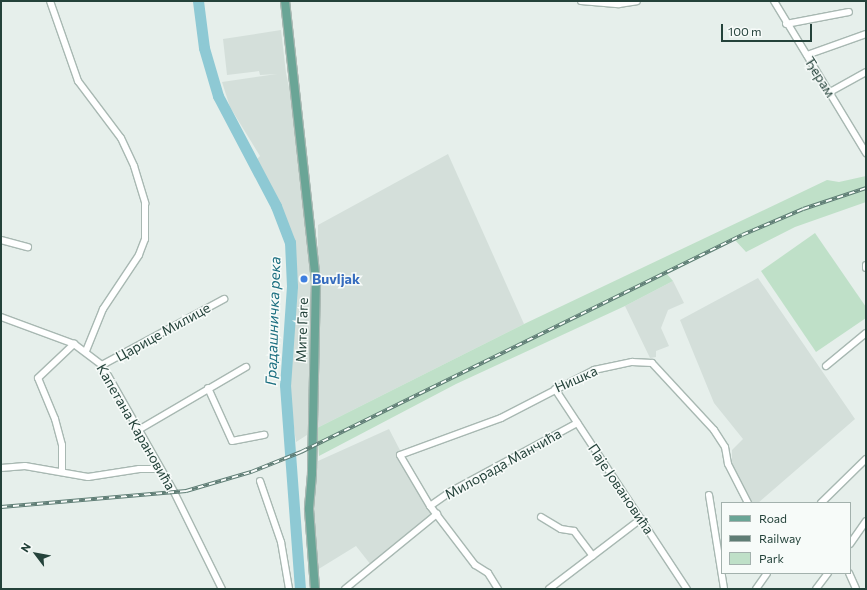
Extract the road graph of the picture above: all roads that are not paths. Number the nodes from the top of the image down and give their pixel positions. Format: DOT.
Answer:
graph roads {
  1 [pos="50,1"];
  2 [pos="285,1"];
  3 [pos="581,1"];
  4 [pos="637,1"];
  5 [pos="774,1"];
  6 [pos="619,2"];
  7 [pos="849,12"];
  8 [pos="786,24"];
  9 [pos="866,34"];
  10 [pos="807,56"];
  11 [pos="866,72"];
  12 [pos="830,92"];
  13 [pos="866,154"];
  14 [pos="1,240"];
  15 [pos="28,247"];
  16 [pos="224,299"];
  17 [pos="1,317"];
  18 [pos="866,333"];
  19 [pos="74,344"];
  20 [pos="86,352"];
  21 [pos="102,365"];
  22 [pos="826,366"];
  23 [pos="246,367"];
  24 [pos="208,388"];
  25 [pos="554,389"];
  26 [pos="577,423"];
  27 [pos="140,429"];
  28 [pos="264,435"];
  29 [pos="866,459"];
  30 [pos="1,468"];
  31 [pos="160,469"];
  32 [pos="62,472"];
  33 [pos="260,481"];
  34 [pos="709,495"];
  35 [pos="747,502"];
  36 [pos="822,502"];
  37 [pos="430,506"];
  38 [pos="437,514"];
  39 [pos="541,517"];
  40 [pos="641,520"];
  41 [pos="866,521"];
  42 [pos="851,543"];
  43 [pos="593,556"];
  44 [pos="721,570"];
  45 [pos="722,574"];
  46 [pos="766,574"];
  47 [pos="827,574"];
  48 [pos="849,574"];
  49 [pos="222,589"];
  50 [pos="290,589"];
  51 [pos="315,589"];
  52 [pos="346,589"];
  53 [pos="498,589"];
  54 [pos="550,589"];
  55 [pos="687,589"];
  56 [pos="724,589"];
  57 [pos="756,589"];
  58 [pos="816,589"];
  59 [pos="856,589"];
  1 -- 20 [label="street"];
  2 -- 51 [label="main road, Мите Гаге"];
  3 -- 6 [label="street"];
  4 -- 6 [label="street"];
  5 -- 8 [label="street, Ђерам"];
  7 -- 8 [label="street"];
  8 -- 10 [label="street, Ђерам"];
  9 -- 10 [label="street"];
  10 -- 12 [label="street, Ђерам"];
  11 -- 12 [label="street"];
  12 -- 13 [label="street, Ђерам"];
  14 -- 15 [label="street"];
  16 -- 21 [label="street, Царице Милице"];
  17 -- 19 [label="street, Капетана Карановића"];
  18 -- 22 [label="street"];
  19 -- 20 [label="street, Капетана Карановића"];
  19 -- 32 [label="street"];
  20 -- 21 [label="street, Капетана Карановића"];
  21 -- 27 [label="street, Капетана Карановића"];
  23 -- 24 [label="street"];
  24 -- 27 [label="street"];
  24 -- 28 [label="street"];
  25 -- 26 [label="street, Паје Јовановића"];
  25 -- 35 [label="street, Нишка"];
  25 -- 37 [label="street, Нишка"];
  26 -- 37 [label="street, Милорада Манчића"];
  26 -- 40 [label="street, Паје Јовановића"];
  27 -- 31 [label="street, Капетана Карановића"];
  29 -- 36 [label="street"];
  30 -- 32 [label="street"];
  31 -- 32 [label="street"];
  31 -- 49 [label="street, Капетана Карановића"];
  33 -- 50 [label="street"];
  34 -- 44 [label="street"];
  37 -- 38 [label="street"];
  38 -- 52 [label="street"];
  38 -- 53 [label="street"];
  39 -- 43 [label="street"];
  40 -- 43 [label="street"];
  40 -- 55 [label="street, Паје Јовановића"];
  41 -- 42 [label="street"];
  43 -- 54 [label="street"];
  45 -- 56 [label="street"];
  46 -- 57 [label="street"];
  47 -- 58 [label="street"];
  48 -- 59 [label="street"];
}
